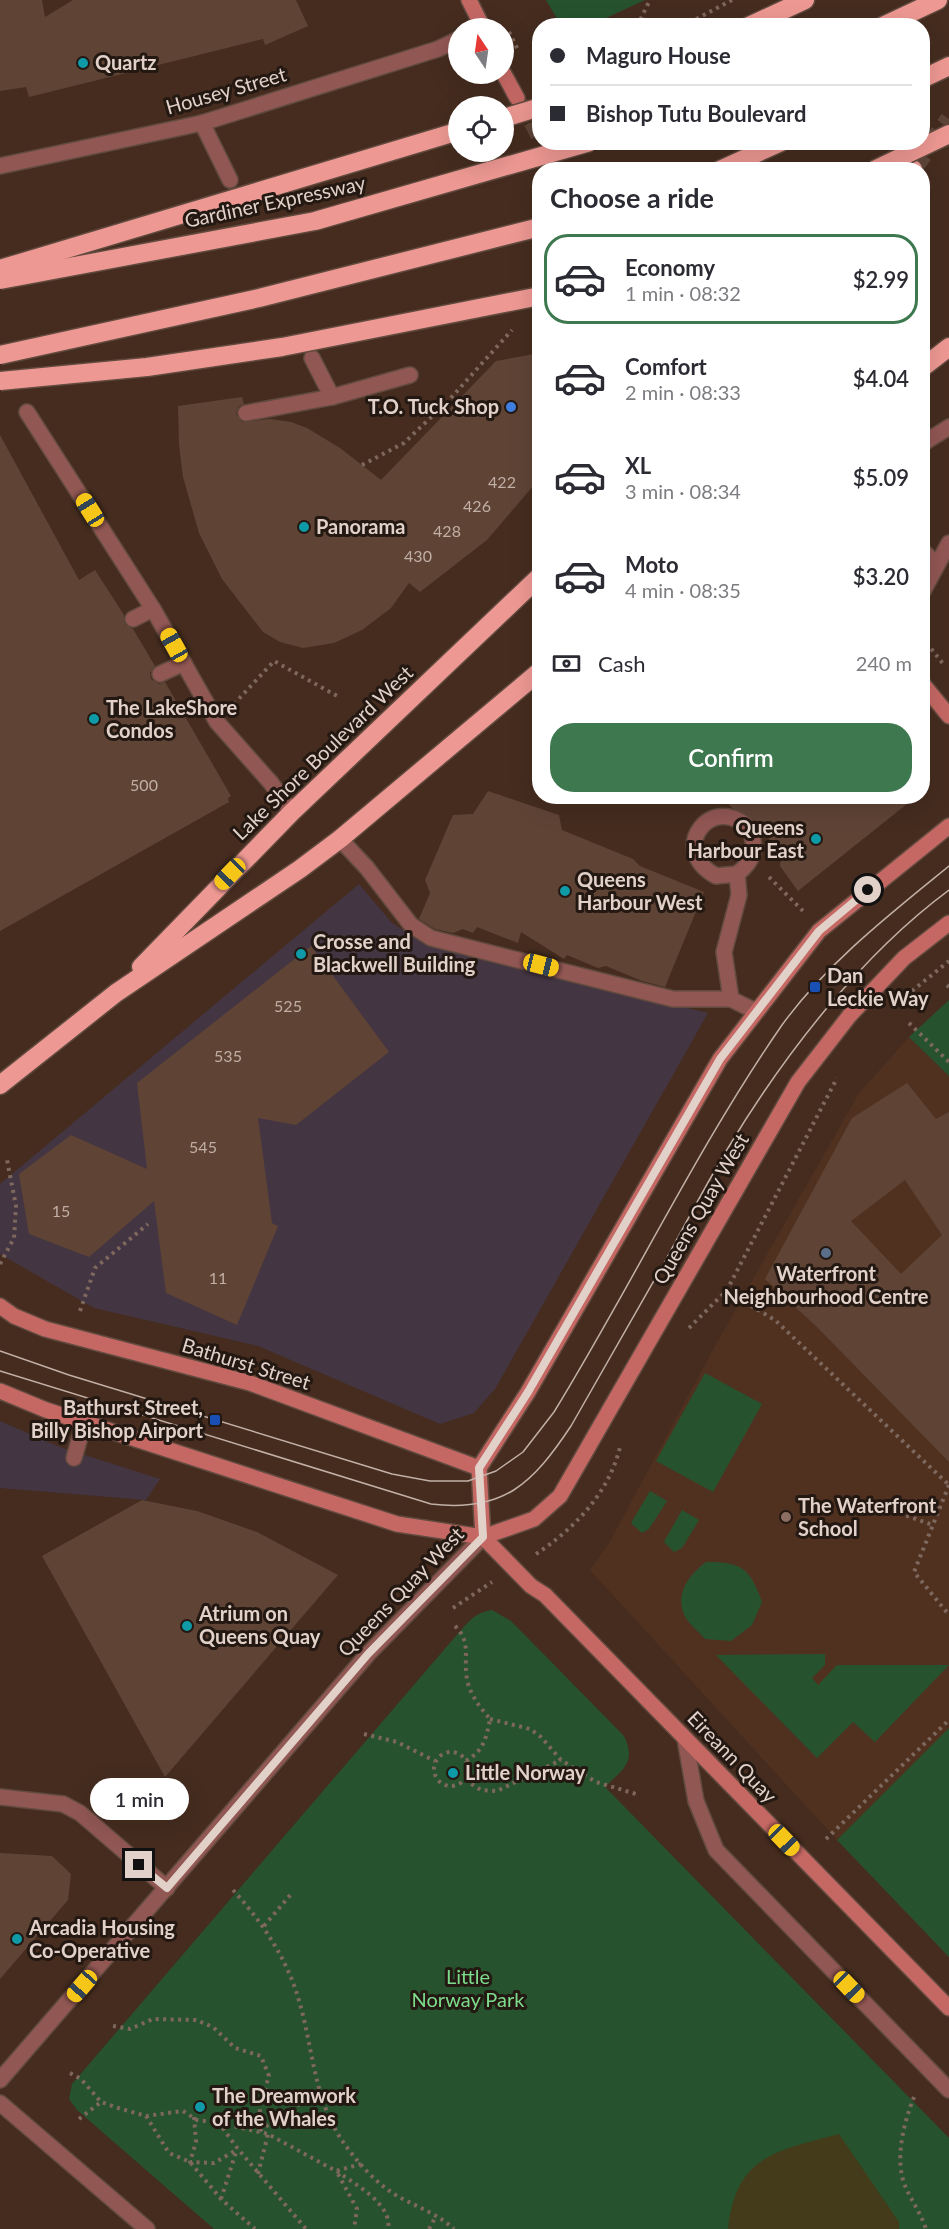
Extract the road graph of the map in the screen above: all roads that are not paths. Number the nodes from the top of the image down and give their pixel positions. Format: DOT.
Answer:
graph roads {
  1 [pos="469,0"];
  2 [pos="805,0"];
  3 [pos="938,0"];
  4 [pos="477,18"];
  5 [pos="766,18"];
  6 [pos="900,18"];
  7 [pos="448,44"];
  8 [pos="949,66"];
  9 [pos="930,75"];
  10 [pos="509,84"];
  11 [pos="517,98"];
  12 [pos="532,109"];
  13 [pos="514,115"];
  14 [pos="202,123"];
  15 [pos="448,134"];
  16 [pos="949,134"];
  17 [pos="930,143"];
  18 [pos="562,150"];
  19 [pos="764,150"];
  20 [pos="916,150"];
  21 [pos="738,162"];
  22 [pos="891,162"];
  23 [pos="0,166"];
  24 [pos="230,180"];
  25 [pos="532,229"];
  26 [pos="0,269"];
  27 [pos="0,280"];
  28 [pos="532,298"];
  29 [pos="949,346"];
  30 [pos="0,355"];
  31 [pos="312,358"];
  32 [pos="930,361"];
  33 [pos="410,375"];
  34 [pos="0,381"];
  35 [pos="332,396"];
  36 [pos="27,412"];
  37 [pos="246,413"];
  38 [pos="949,427"];
  39 [pos="930,439"];
  40 [pos="949,543"];
  41 [pos="930,558"];
  42 [pos="938,565"];
  43 [pos="930,579"];
  44 [pos="532,584"];
  45 [pos="153,609"];
  46 [pos="129,623"];
  47 [pos="184,663"];
  48 [pos="160,674"];
  49 [pos="532,678"];
  50 [pos="930,693"];
  51 [pos="949,716"];
  52 [pos="292,812"];
  53 [pos="949,826"];
  54 [pos="340,839"];
  55 [pos="737,874"];
  56 [pos="949,923"];
  57 [pos="116,993"];
  58 [pos="730,999"];
  59 [pos="755,1011"];
  60 [pos="0,1085"];
  61 [pos="0,1306"];
  62 [pos="0,1391"];
  63 [pos="84,1422"];
  64 [pos="74,1458"];
  65 [pos="479,1468"];
  66 [pos="483,1537"];
  67 [pos="685,1739"];
  68 [pos="0,1797"];
  69 [pos="167,1888"];
  70 [pos="949,2008"];
  71 [pos="0,2080"];
  72 [pos="949,2090"];
  73 [pos="0,2103"];
  74 [pos="147,2229"];
  1 -- 4 [label="street"];
  2 -- 5 [label="highway"];
  3 -- 6 [label="highway"];
  7 -- 14 [label="street, Housey Street"];
  8 -- 9 [label="highway"];
  10 -- 11 [label="street"];
  12 -- 13 [label="highway, bridge"];
  14 -- 23 [label="street, Housey Street"];
  14 -- 24 [label="street"];
  15 -- 26 [label="highway, bridge"];
  16 -- 17 [label="highway, bridge"];
  18 -- 27 [label="highway, Gardiner Expressway, bridge"];
  19 -- 21 [label="highway"];
  20 -- 22 [label="highway, bridge"];
  25 -- 30 [label="highway, bridge"];
  28 -- 34 [label="highway, bridge"];
  29 -- 32 [label="highway"];
  31 -- 35 [label="street"];
  33 -- 35 [label="street"];
  35 -- 37 [label="street"];
  36 -- 45 [label="street"];
  38 -- 39 [label="street"];
  40 -- 42 [label="street"];
  41 -- 42 [label="street"];
  42 -- 43 [label="street"];
  44 -- 52 [label="highway, Lake Shore Boulevard West"];
  45 -- 46 [label="street"];
  45 -- 47 [label="street"];
  47 -- 48 [label="street"];
  47 -- 52 [label="street"];
  49 -- 54 [label="highway, Lake Shore Boulevard West"];
  50 -- 51 [label="street"];
  52 -- 57 [label="highway, Lake Shore Boulevard West"];
  53 -- 59 [label="street"];
  54 -- 57 [label="highway, Lake Shore Boulevard West"];
  54 -- 58 [label="street"];
  55 -- 55 [label="street"];
  55 -- 58 [label="street"];
  56 -- 66 [label="street, Queens Quay West"];
  57 -- 60 [label="highway, Lake Shore Boulevard West"];
  58 -- 59 [label="street"];
  59 -- 65 [label="street"];
  61 -- 65 [label="street, Bathurst Street"];
  62 -- 63 [label="street"];
  63 -- 64 [label="street"];
  63 -- 66 [label="street"];
  65 -- 66 [label="street"];
  66 -- 67 [label="street, Eireann Quay"];
  66 -- 69 [label="street, Queens Quay West"];
  67 -- 70 [label="street, Eireann Quay"];
  67 -- 72 [label="street"];
  68 -- 69 [label="street"];
  69 -- 71 [label="street, Queens Quay West"];
  73 -- 74 [label="street"];
}
